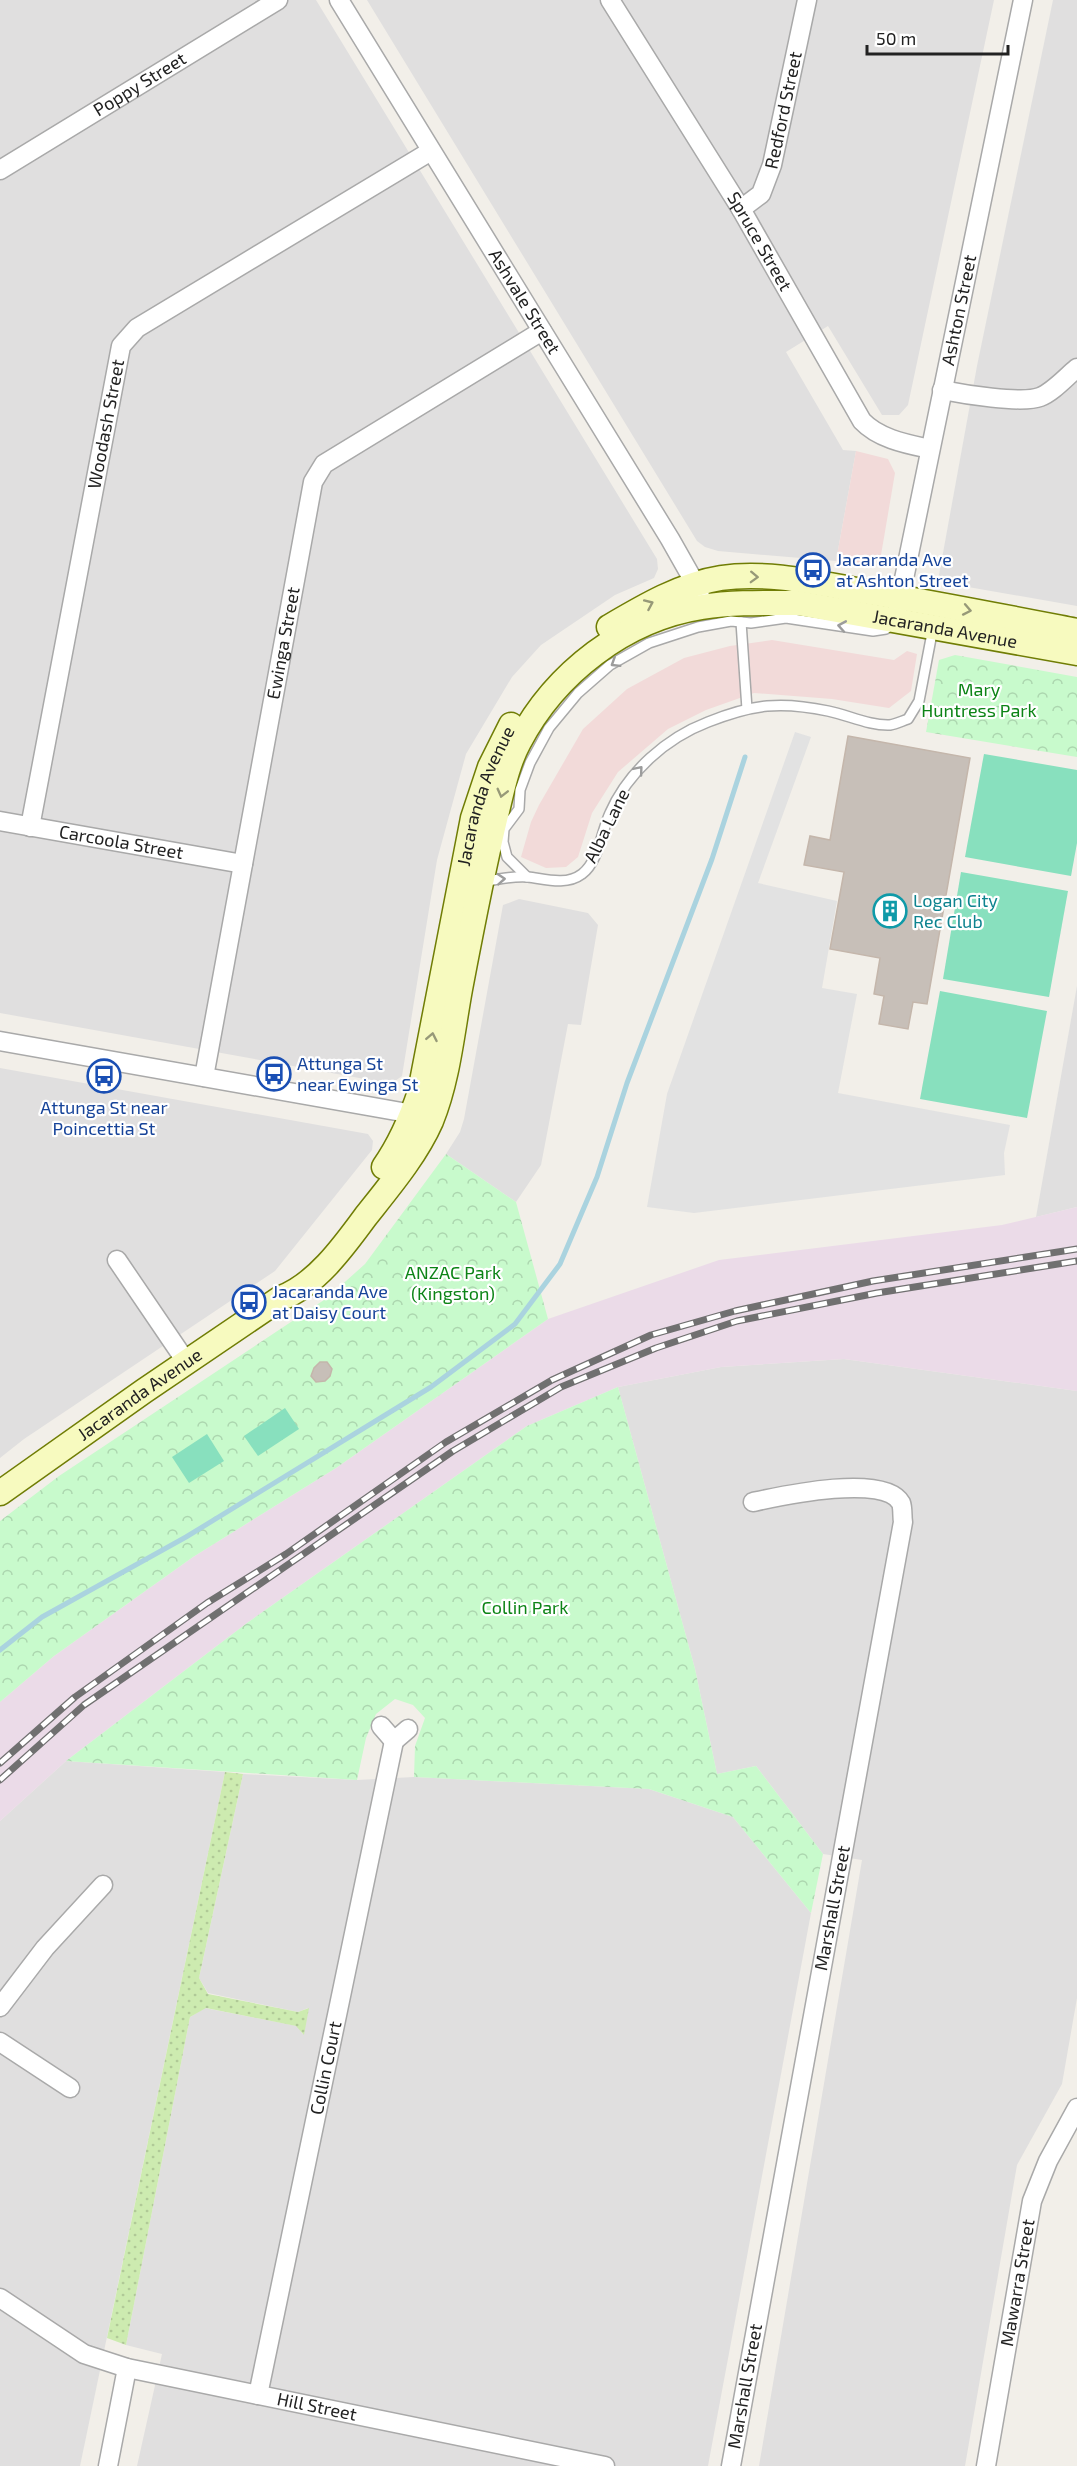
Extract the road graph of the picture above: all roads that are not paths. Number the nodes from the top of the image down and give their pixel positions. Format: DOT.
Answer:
graph roads {
  1 [pos="278,0"];
  2 [pos="339,0"];
  3 [pos="610,0"];
  4 [pos="807,0"];
  5 [pos="1023,0"];
  6 [pos="431,152"];
  7 [pos="0,170"];
  8 [pos="741,209"];
  9 [pos="542,331"];
  10 [pos="1077,368"];
  11 [pos="942,390"];
  12 [pos="930,449"];
  13 [pos="700,596"];
  14 [pos="898,608"];
  15 [pos="935,615"];
  16 [pos="741,622"];
  17 [pos="1077,631"];
  18 [pos="1077,653"];
  19 [pos="747,709"];
  20 [pos="0,821"];
  21 [pos="30,827"];
  22 [pos="498,828"];
  23 [pos="243,864"];
  24 [pos="527,877"];
  25 [pos="481,882"];
  26 [pos="443,972"];
  27 [pos="0,1041"];
  28 [pos="204,1077"];
  29 [pos="421,1118"];
  30 [pos="117,1260"];
  31 [pos="187,1364"];
  32 [pos="0,1493"];
  33 [pos="753,1502"];
  34 [pos="381,1726"];
  35 [pos="103,1885"];
  36 [pos="0,2007"];
  37 [pos="0,2042"];
  38 [pos="70,2088"];
  39 [pos="1077,2109"];
  40 [pos="0,2298"];
  41 [pos="127,2368"];
  42 [pos="258,2395"];
  43 [pos="108,2466"];
  44 [pos="605,2466"];
  45 [pos="731,2466"];
  46 [pos="986,2466"];
  1 -- 7 [label="street, Poppy Street"];
  2 -- 6 [label="street, Ashvale Street"];
  3 -- 8 [label="street, Spruce Street"];
  4 -- 8 [label="street, Redford Street"];
  5 -- 11 [label="street, Ashton Street"];
  6 -- 9 [label="street, Ashvale Street"];
  6 -- 21 [label="street, Woodash Street"];
  8 -- 12 [label="street, Spruce Street"];
  9 -- 13 [label="street, Ashvale Street"];
  9 -- 23 [label="street, Ewinga Street"];
  10 -- 11 [label="street"];
  11 -- 12 [label="street, Ashton Street"];
  12 -- 14 [label="street, Ashton Street"];
  13 -- 14 [label="street, Jacaranda Avenue"];
  13 -- 22 [label="street, Jacaranda Avenue, one-way"];
  26 -- 13 [label="street, Jacaranda Avenue, one-way"];
  14 -- 15 [label="street, Jacaranda Avenue"];
  14 -- 16 [label="lane, one-way"];
  15 -- 17 [label="street, Jacaranda Avenue, one-way"];
  15 -- 18 [label="street, Jacaranda Avenue"];
  15 -- 19 [label="lane, Alba Lane"];
  16 -- 19 [label="lane"];
  16 -- 22 [label="lane, one-way"];
  24 -- 19 [label="lane, Alba Lane, one-way"];
  20 -- 21 [label="street, Carcoola Street"];
  21 -- 23 [label="street, Carcoola Street"];
  22 -- 24 [label="lane"];
  22 -- 25 [label="street, Jacaranda Avenue"];
  23 -- 28 [label="street, Ewinga Street"];
  25 -- 24 [label="lane, Alba Lane, one-way"];
  25 -- 26 [label="lane"];
  25 -- 29 [label="street, Jacaranda Avenue"];
  29 -- 26 [label="street, Jacaranda Avenue, one-way"];
  27 -- 28 [label="street"];
  28 -- 29 [label="street"];
  29 -- 31 [label="street, Jacaranda Avenue"];
  30 -- 31 [label="street"];
  31 -- 32 [label="street, Jacaranda Avenue"];
  33 -- 45 [label="street, Marshall Street"];
  34 -- 42 [label="street, Collin Court"];
  35 -- 36 [label="street"];
  37 -- 38 [label="street"];
  39 -- 46 [label="street, Mawarra Street"];
  40 -- 41 [label="street, Hill Street"];
  41 -- 42 [label="street, Hill Street"];
  41 -- 43 [label="street"];
  42 -- 44 [label="street, Hill Street"];
}
